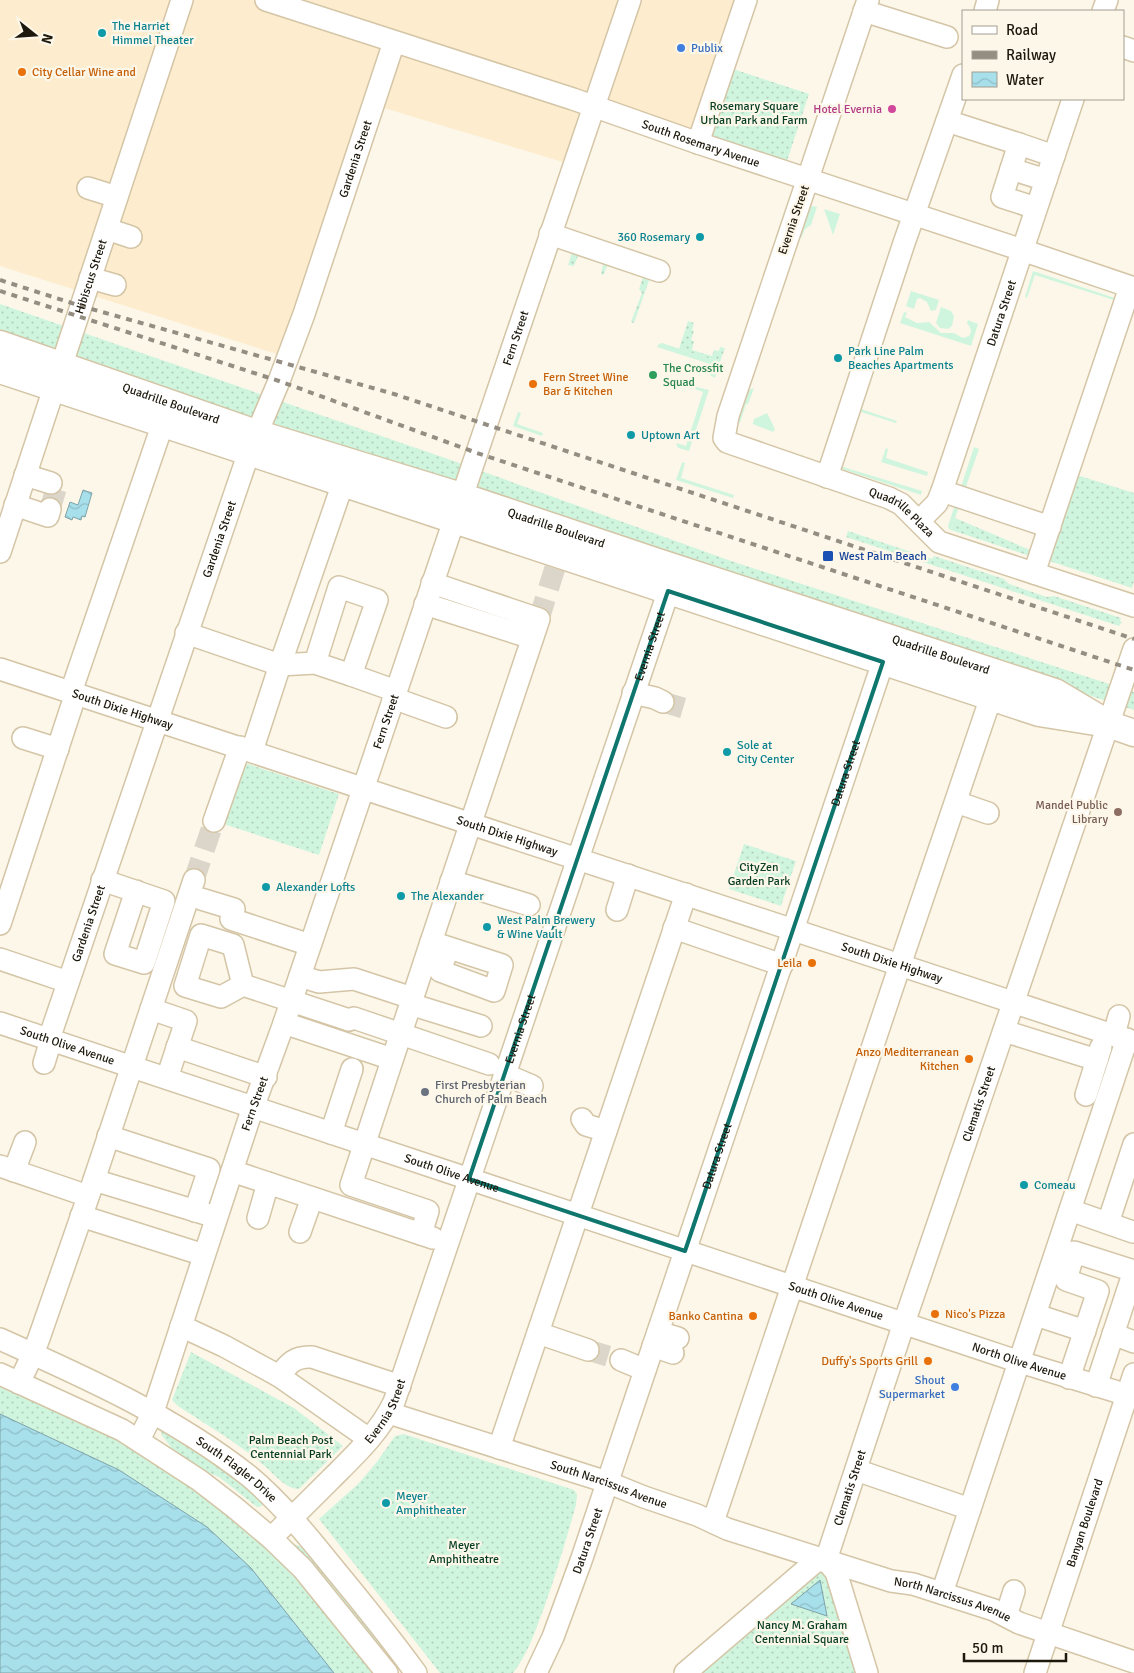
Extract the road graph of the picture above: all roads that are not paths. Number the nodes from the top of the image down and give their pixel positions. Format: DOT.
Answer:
graph roads {
  1 [pos="182,0"];
  2 [pos="266,0"];
  3 [pos="630,0"];
  4 [pos="746,0"];
  5 [pos="866,6"];
  6 [pos="947,37"];
  7 [pos="394,42"];
  8 [pos="962,78"];
  9 [pos="1074,100"];
  10 [pos="594,106"];
  11 [pos="947,122"];
  12 [pos="698,143"];
  13 [pos="1019,144"];
  14 [pos="1054,156"];
  15 [pos="1011,169"];
  16 [pos="808,180"];
  17 [pos="1046,180"];
  18 [pos="88,188"];
  19 [pos="117,197"];
  20 [pos="1036,208"];
  21 [pos="915,216"];
  22 [pos="107,228"];
  23 [pos="550,234"];
  24 [pos="131,236"];
  25 [pos="1022,250"];
  26 [pos="659,271"];
  27 [pos="90,278"];
  28 [pos="115,285"];
  29 [pos="1132,288"];
  30 [pos="0,344"];
  31 [pos="0,370"];
  32 [pos="58,376"];
  33 [pos="163,424"];
  34 [pos="725,440"];
  35 [pos="252,442"];
  36 [pos="26,475"];
  37 [pos="827,477"];
  38 [pos="51,483"];
  39 [pos="343,483"];
  40 [pos="942,491"];
  41 [pos="16,505"];
  42 [pos="457,507"];
  43 [pos="50,509"];
  44 [pos="919,521"];
  45 [pos="1050,527"];
  46 [pos="0,552"];
  47 [pos="1034,573"];
  48 [pos="672,580"];
  49 [pos="432,582"];
  50 [pos="424,604"];
  51 [pos="1134,606"];
  52 [pos="186,633"];
  53 [pos="532,638"];
  54 [pos="1134,649"];
  55 [pos="887,650"];
  56 [pos="315,663"];
  57 [pos="280,665"];
  58 [pos="0,669"];
  59 [pos="351,675"];
  60 [pos="74,693"];
  61 [pos="633,693"];
  62 [pos="395,695"];
  63 [pos="992,697"];
  64 [pos="663,702"];
  65 [pos="446,717"];
  66 [pos="156,720"];
  67 [pos="1108,724"];
  68 [pos="1134,733"];
  69 [pos="23,738"];
  70 [pos="58,749"];
  71 [pos="246,749"];
  72 [pos="364,788"];
  73 [pos="956,802"];
  74 [pos="988,813"];
  75 [pos="214,821"];
  76 [pos="470,823"];
  77 [pos="577,858"];
  78 [pos="628,875"];
  79 [pos="102,880"];
  80 [pos="451,881"];
  81 [pos="136,891"];
  82 [pos="686,894"];
  83 [pos="529,905"];
  84 [pos="617,910"];
  85 [pos="0,924"];
  86 [pos="674,928"];
  87 [pos="794,930"];
  88 [pos="310,945"];
  89 [pos="0,959"];
  90 [pos="782,965"];
  91 [pos="900,965"];
  92 [pos="300,976"];
  93 [pos="68,982"];
  94 [pos="243,985"];
  95 [pos="292,1000"];
  96 [pos="411,1001"];
  97 [pos="1014,1002"];
  98 [pos="151,1009"];
  99 [pos="0,1023"];
  100 [pos="284,1023"];
  101 [pos="481,1026"];
  102 [pos="1004,1031"];
  103 [pos="1120,1033"];
  104 [pos="400,1034"];
  105 [pos="50,1039"];
  106 [pos="177,1047"];
  107 [pos="392,1059"];
  108 [pos="1097,1060"];
  109 [pos="44,1063"];
  110 [pos="132,1066"];
  111 [pos="352,1069"];
  112 [pos="497,1069"];
  113 [pos="266,1077"];
  114 [pos="167,1078"];
  115 [pos="532,1086"];
  116 [pos="1086,1095"];
  117 [pos="253,1107"];
  118 [pos="582,1119"];
  119 [pos="606,1131"];
  120 [pos="331,1133"];
  121 [pos="108,1136"];
  122 [pos="25,1142"];
  123 [pos="364,1144"];
  124 [pos="1134,1144"];
  125 [pos="7,1169"];
  126 [pos="232,1171"];
  127 [pos="468,1178"];
  128 [pos="268,1183"];
  129 [pos="91,1188"];
  130 [pos="312,1198"];
  131 [pos="1070,1210"];
  132 [pos="195,1211"];
  133 [pos="577,1215"];
  134 [pos="81,1216"];
  135 [pos="217,1218"];
  136 [pos="258,1218"];
  137 [pos="1108,1223"];
  138 [pos="300,1232"];
  139 [pos="1133,1232"];
  140 [pos="421,1234"];
  141 [pos="448,1242"];
  142 [pos="685,1251"];
  143 [pos="204,1255"];
  144 [pos="793,1287"];
  145 [pos="1036,1315"];
  146 [pos="904,1323"];
  147 [pos="181,1326"];
  148 [pos="1085,1332"];
  149 [pos="538,1333"];
  150 [pos="1113,1334"];
  151 [pos="0,1339"];
  152 [pos="655,1339"];
  153 [pos="1134,1342"];
  154 [pos="676,1345"];
  155 [pos="588,1350"];
  156 [pos="33,1354"];
  157 [pos="620,1360"];
  158 [pos="1020,1362"];
  159 [pos="645,1370"];
  160 [pos="1134,1374"];
  161 [pos="279,1376"];
  162 [pos="10,1378"];
  163 [pos="1070,1378"];
  164 [pos="400,1386"];
  165 [pos="1096,1386"];
  166 [pos="1130,1396"];
  167 [pos="153,1412"];
  168 [pos="389,1413"];
  169 [pos="369,1439"];
  170 [pos="139,1440"];
  171 [pos="500,1448"];
  172 [pos="856,1470"];
  173 [pos="607,1482"];
  174 [pos="970,1509"];
  175 [pos="292,1518"];
  176 [pos="713,1522"];
  177 [pos="270,1538"];
  178 [pos="826,1560"];
  179 [pos="1014,1592"];
  180 [pos="942,1593"];
  181 [pos="1006,1616"];
  182 [pos="1048,1633"];
  183 [pos="1134,1662"];
  184 [pos="1032,1668"];
  185 [pos="387,1673"];
  186 [pos="416,1673"];
  187 [pos="536,1673"];
  188 [pos="685,1673"];
  189 [pos="867,1673"];
  1 -- 19 [label="street, Hibiscus Street"];
  2 -- 7 [label="street, South Rosemary Avenue"];
  3 -- 10 [label="street, Fern Street"];
  4 -- 12 [label="street"];
  5 -- 6 [label="street"];
  5 -- 16 [label="street, Evernia Street"];
  7 -- 10 [label="street, South Rosemary Avenue"];
  7 -- 35 [label="street, Gardenia Street"];
  8 -- 11 [label="street"];
  9 -- 14 [label="street, Datura Street"];
  10 -- 12 [label="street, South Rosemary Avenue"];
  10 -- 23 [label="street, Fern Street"];
  11 -- 13 [label="street"];
  11 -- 21 [label="street"];
  12 -- 16 [label="street, South Rosemary Avenue"];
  13 -- 14 [label="street"];
  13 -- 15 [label="street"];
  14 -- 17 [label="street, Datura Street"];
  15 -- 17 [label="street"];
  15 -- 20 [label="street"];
  16 -- 21 [label="street, South Rosemary Avenue"];
  16 -- 34 [label="street, Evernia Street"];
  17 -- 20 [label="street, Datura Street"];
  18 -- 19 [label="street"];
  19 -- 22 [label="street, Hibiscus Street"];
  20 -- 25 [label="street, Datura Street"];
  21 -- 25 [label="street, South Rosemary Avenue"];
  21 -- 37 [label="street"];
  22 -- 24 [label="street"];
  22 -- 27 [label="street, Hibiscus Street"];
  23 -- 26 [label="street"];
  23 -- 42 [label="street, Fern Street"];
  25 -- 29 [label="street, South Rosemary Avenue"];
  25 -- 40 [label="street, Datura Street"];
  27 -- 28 [label="street"];
  27 -- 32 [label="street, Hibiscus Street"];
  29 -- 45 [label="street"];
  30 -- 32 [label="main road, Quadrille Boulevard"];
  31 -- 32 [label="main road, Quadrille Boulevard"];
  32 -- 33 [label="main road, Quadrille Boulevard"];
  32 -- 35 [label="main road, Quadrille Boulevard"];
  32 -- 36 [label="street, Hibiscus Street"];
  33 -- 35 [label="main road, Quadrille Boulevard"];
  33 -- 60 [label="street"];
  34 -- 37 [label="street, Quadrille Plaza"];
  35 -- 39 [label="main road, Quadrille Boulevard"];
  35 -- 42 [label="main road, Quadrille Boulevard"];
  35 -- 52 [label="street, Gardenia Street"];
  36 -- 38 [label="street"];
  36 -- 41 [label="street, Hibiscus Street"];
  37 -- 44 [label="street, Quadrille Plaza"];
  39 -- 42 [label="main road, Quadrille Boulevard"];
  39 -- 57 [label="street"];
  40 -- 44 [label="street, Datura Street"];
  40 -- 45 [label="street"];
  41 -- 43 [label="street"];
  41 -- 46 [label="street, Hibiscus Street"];
  42 -- 48 [label="main road, Quadrille Boulevard"];
  42 -- 49 [label="street, Fern Street"];
  44 -- 47 [label="street, Quadrille Plaza"];
  45 -- 47 [label="street"];
  47 -- 51 [label="street, Quadrille Plaza"];
  48 -- 55 [label="main road, Quadrille Boulevard"];
  48 -- 61 [label="street, Evernia Street"];
  49 -- 50 [label="street, Fern Street"];
  49 -- 53 [label="street"];
  50 -- 53 [label="street"];
  50 -- 62 [label="street, Fern Street"];
  52 -- 57 [label="street"];
  52 -- 66 [label="street, Gardenia Street"];
  53 -- 76 [label="street"];
  54 -- 67 [label="street, Clematis Street"];
  55 -- 63 [label="main road, Quadrille Boulevard"];
  55 -- 67 [label="main road, Quadrille Boulevard"];
  55 -- 87 [label="street, Datura Street"];
  56 -- 57 [label="street"];
  56 -- 59 [label="street"];
  56 -- 59 [label="street"];
  57 -- 71 [label="street"];
  58 -- 60 [label="street, South Dixie Highway"];
  59 -- 62 [label="street"];
  60 -- 66 [label="street, South Dixie Highway"];
  60 -- 70 [label="street"];
  61 -- 64 [label="street"];
  61 -- 77 [label="street, Evernia Street"];
  62 -- 65 [label="street"];
  62 -- 72 [label="street, Fern Street"];
  63 -- 67 [label="main road, Quadrille Boulevard"];
  63 -- 73 [label="street"];
  66 -- 71 [label="street, South Dixie Highway"];
  66 -- 79 [label="street, Gardenia Street"];
  67 -- 68 [label="main road, Quadrille Boulevard"];
  67 -- 97 [label="street, Clematis Street"];
  69 -- 70 [label="street"];
  70 -- 85 [label="street"];
  71 -- 72 [label="street, South Dixie Highway"];
  71 -- 75 [label="street"];
  72 -- 76 [label="street, South Dixie Highway"];
  72 -- 88 [label="street, Fern Street"];
  73 -- 74 [label="street"];
  73 -- 91 [label="street"];
  76 -- 77 [label="street, South Dixie Highway"];
  76 -- 80 [label="street"];
  77 -- 78 [label="street, South Dixie Highway"];
  77 -- 112 [label="street, Evernia Street"];
  78 -- 82 [label="street, South Dixie Highway"];
  78 -- 84 [label="street"];
  79 -- 81 [label="street"];
  79 -- 93 [label="street, Gardenia Street"];
  80 -- 83 [label="street"];
  80 -- 96 [label="street"];
  82 -- 86 [label="street"];
  82 -- 87 [label="street, South Dixie Highway"];
  86 -- 90 [label="street"];
  86 -- 119 [label="street"];
  87 -- 90 [label="street, Datura Street"];
  87 -- 91 [label="street, South Dixie Highway"];
  88 -- 92 [label="street, Fern Street"];
  88 -- 98 [label="street"];
  89 -- 93 [label="street"];
  90 -- 142 [label="street, Datura Street"];
  91 -- 97 [label="street, South Dixie Highway"];
  91 -- 144 [label="street"];
  92 -- 95 [label="street, Fern Street"];
  92 -- 96 [label="street"];
  93 -- 105 [label="street, Gardenia Street"];
  94 -- 95 [label="street"];
  95 -- 100 [label="street, Fern Street"];
  95 -- 104 [label="street"];
  96 -- 101 [label="street"];
  96 -- 104 [label="street"];
  97 -- 102 [label="street, Clematis Street"];
  97 -- 103 [label="street, South Dixie Highway"];
  98 -- 106 [label="street"];
  98 -- 110 [label="street"];
  99 -- 105 [label="street, South Olive Avenue"];
  100 -- 107 [label="street"];
  100 -- 113 [label="street, Fern Street"];
  102 -- 108 [label="street"];
  102 -- 146 [label="street, Clematis Street"];
  103 -- 108 [label="street"];
  103 -- 131 [label="street"];
  104 -- 107 [label="street"];
  104 -- 112 [label="street"];
  105 -- 109 [label="street, Gardenia Street"];
  105 -- 110 [label="street, South Olive Avenue"];
  106 -- 113 [label="street"];
  106 -- 114 [label="street"];
  107 -- 123 [label="street"];
  108 -- 116 [label="street"];
  110 -- 114 [label="street, South Olive Avenue"];
  110 -- 121 [label="street"];
  111 -- 120 [label="street"];
  112 -- 115 [label="street"];
  112 -- 127 [label="street, Evernia Street"];
  113 -- 117 [label="street, Fern Street"];
  114 -- 117 [label="street, South Olive Avenue"];
  117 -- 120 [label="street, South Olive Avenue"];
  117 -- 126 [label="street, Fern Street"];
  118 -- 119 [label="street"];
  119 -- 133 [label="street"];
  120 -- 123 [label="street, South Olive Avenue"];
  121 -- 129 [label="street"];
  121 -- 132 [label="street"];
  122 -- 125 [label="street"];
  123 -- 127 [label="street, South Olive Avenue"];
  123 -- 140 [label="street"];
  124 -- 137 [label="street"];
  125 -- 129 [label="street"];
  126 -- 128 [label="street"];
  126 -- 135 [label="street, Fern Street"];
  127 -- 133 [label="street, South Olive Avenue"];
  127 -- 141 [label="street, Evernia Street"];
  128 -- 130 [label="street"];
  128 -- 136 [label="street"];
  129 -- 132 [label="street"];
  129 -- 134 [label="street"];
  130 -- 138 [label="street"];
  130 -- 140 [label="street"];
  131 -- 137 [label="street"];
  131 -- 145 [label="street"];
  132 -- 135 [label="street"];
  133 -- 142 [label="street, South Olive Avenue"];
  133 -- 149 [label="street"];
  134 -- 143 [label="street"];
  134 -- 156 [label="street"];
  135 -- 143 [label="street, Fern Street"];
  137 -- 139 [label="street"];
  140 -- 141 [label="street"];
  141 -- 164 [label="street, Evernia Street"];
  142 -- 144 [label="street, South Olive Avenue"];
  142 -- 152 [label="street, Datura Street"];
  143 -- 147 [label="street, Fern Street"];
  144 -- 146 [label="street, South Olive Avenue"];
  144 -- 176 [label="street"];
  145 -- 148 [label="street"];
  145 -- 158 [label="street"];
  146 -- 158 [label="street, North Olive Avenue"];
  146 -- 172 [label="street, Clematis Street"];
  147 -- 161 [label="street"];
  147 -- 167 [label="street, Fern Street"];
  148 -- 150 [label="street"];
  148 -- 163 [label="street"];
  149 -- 155 [label="street"];
  149 -- 171 [label="street"];
  150 -- 153 [label="street"];
  150 -- 165 [label="street"];
  151 -- 156 [label="street, South Flagler Drive"];
  152 -- 154 [label="street"];
  152 -- 159 [label="street, Datura Street"];
  156 -- 162 [label="street"];
  156 -- 167 [label="street, South Flagler Drive"];
  157 -- 159 [label="street"];
  158 -- 163 [label="street, North Olive Avenue"];
  158 -- 174 [label="street"];
  159 -- 173 [label="street, Datura Street"];
  160 -- 166 [label="street, Banyan Boulevard"];
  161 -- 164 [label="street"];
  161 -- 169 [label="street"];
  162 -- 170 [label="street"];
  163 -- 165 [label="street, North Olive Avenue"];
  164 -- 168 [label="street, Evernia Street"];
  165 -- 166 [label="street, North Olive Avenue"];
  166 -- 182 [label="street, Banyan Boulevard"];
  167 -- 170 [label="street, Fern Street"];
  167 -- 175 [label="street, South Flagler Drive"];
  168 -- 169 [label="street, Evernia Street"];
  168 -- 171 [label="street, South Narcissus Avenue"];
  169 -- 175 [label="street, Evernia Street"];
  170 -- 177 [label="street"];
  171 -- 173 [label="street, South Narcissus Avenue"];
  172 -- 174 [label="street"];
  172 -- 178 [label="street, Clematis Street"];
  173 -- 176 [label="street, South Narcissus Avenue"];
  173 -- 187 [label="street, Datura Street"];
  174 -- 180 [label="street"];
  175 -- 177 [label="street, Evernia Street"];
  175 -- 186 [label="street, South Flagler Drive"];
  176 -- 178 [label="street, South Narcissus Avenue"];
  177 -- 185 [label="street"];
  178 -- 180 [label="street, North Narcissus Avenue"];
  178 -- 188 [label="street"];
  178 -- 189 [label="street"];
  179 -- 181 [label="street"];
  180 -- 181 [label="street, North Narcissus Avenue"];
  181 -- 182 [label="street, North Narcissus Avenue"];
  182 -- 183 [label="street, North Narcissus Avenue"];
  182 -- 184 [label="street, Banyan Boulevard"];
}
